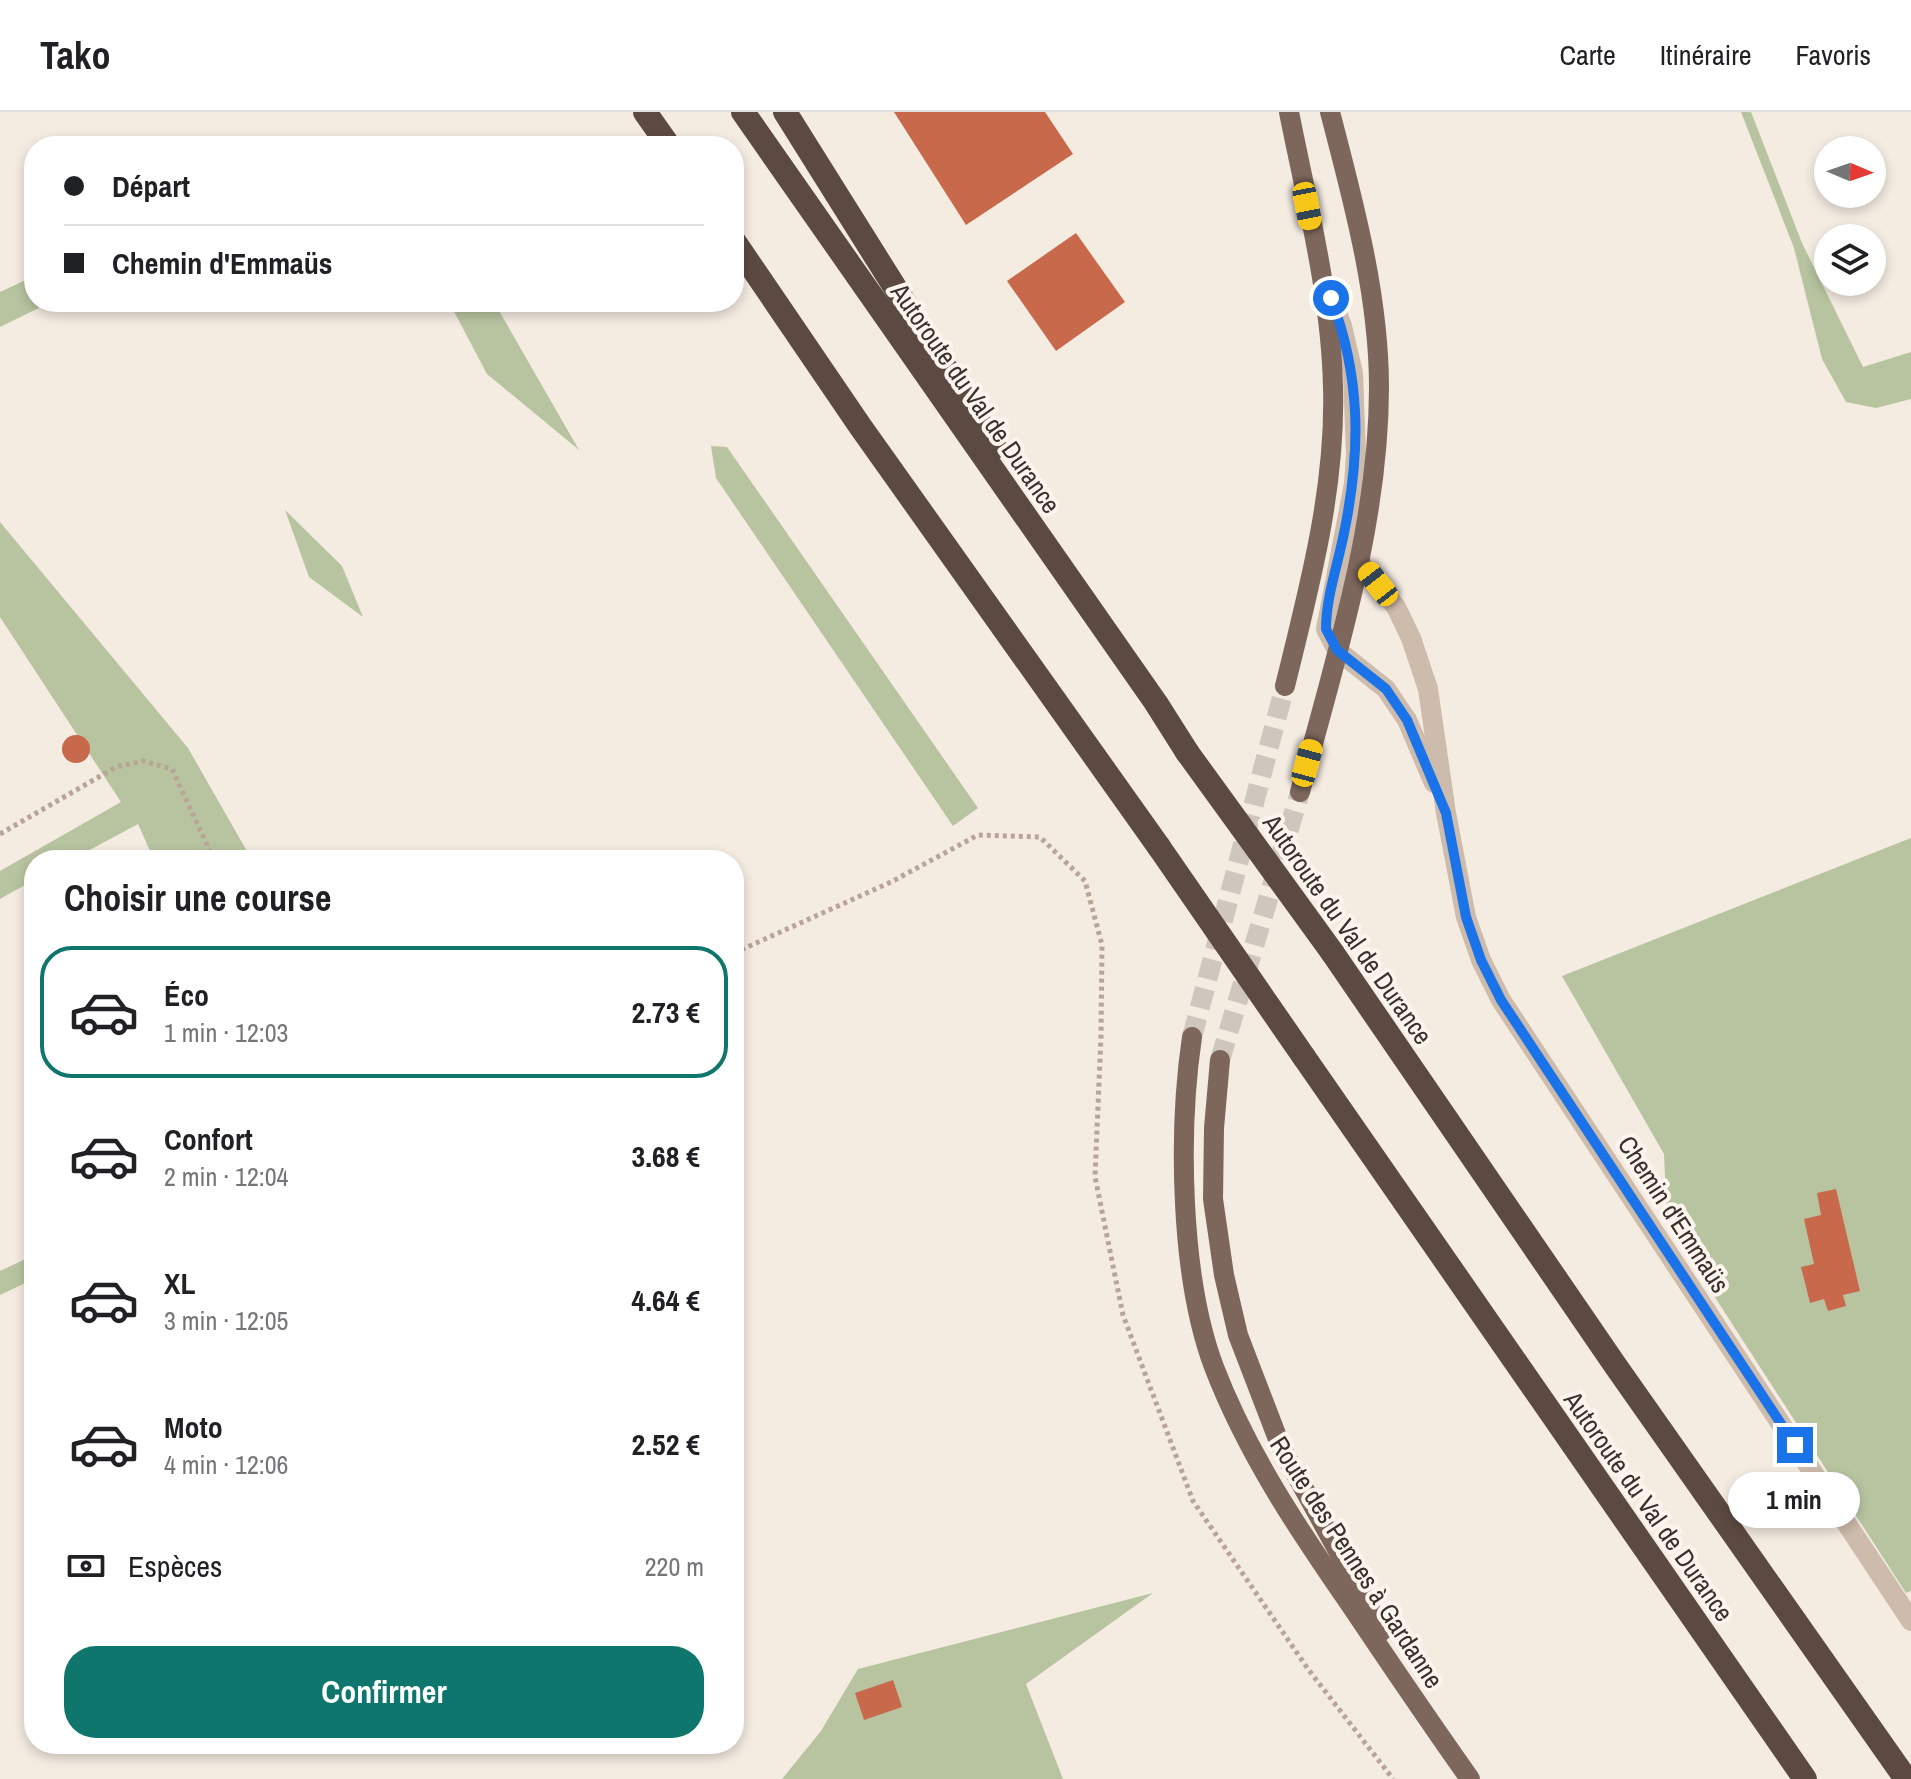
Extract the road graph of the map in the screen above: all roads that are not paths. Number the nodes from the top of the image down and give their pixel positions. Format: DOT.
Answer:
graph roads {
  1 [pos="645,112"];
  2 [pos="743,112"];
  3 [pos="785,112"];
  4 [pos="1289,112"];
  5 [pos="1330,112"];
  6 [pos="662,136"];
  7 [pos="744,256"];
  8 [pos="1320,269"];
  9 [pos="1359,561"];
  10 [pos="1337,650"];
  11 [pos="1285,686"];
  12 [pos="1156,703"];
  13 [pos="1300,792"];
  14 [pos="1446,813"];
  15 [pos="1192,1037"];
  16 [pos="1220,1060"];
  17 [pos="1911,1621"];
  18 [pos="1440,1737"];
  19 [pos="1470,1779"];
  20 [pos="1805,1779"];
  21 [pos="1906,1779"];
  1 -- 6 [label="highway"];
  2 -- 12 [label="highway, Autoroute du Val de Durance"];
  3 -- 12 [label="highway"];
  4 -- 8 [label="main road"];
  5 -- 9 [label="main road"];
  7 -- 20 [label="highway, Autoroute du Val de Durance, bridge"];
  8 -- 10 [label="street"];
  8 -- 11 [label="main road"];
  9 -- 10 [label="main road"];
  9 -- 14 [label="street"];
  10 -- 13 [label="main road"];
  10 -- 14 [label="street"];
  12 -- 21 [label="highway, Autoroute du Val de Durance, bridge"];
  14 -- 17 [label="street, Chemin d'Emmaüs"];
  15 -- 18 [label="main road, Route des Pennes à Gardanne"];
  16 -- 18 [label="main road, Route des Pennes à Gardanne"];
  18 -- 19 [label="main road, Route des Pennes à Gardanne"];
}
